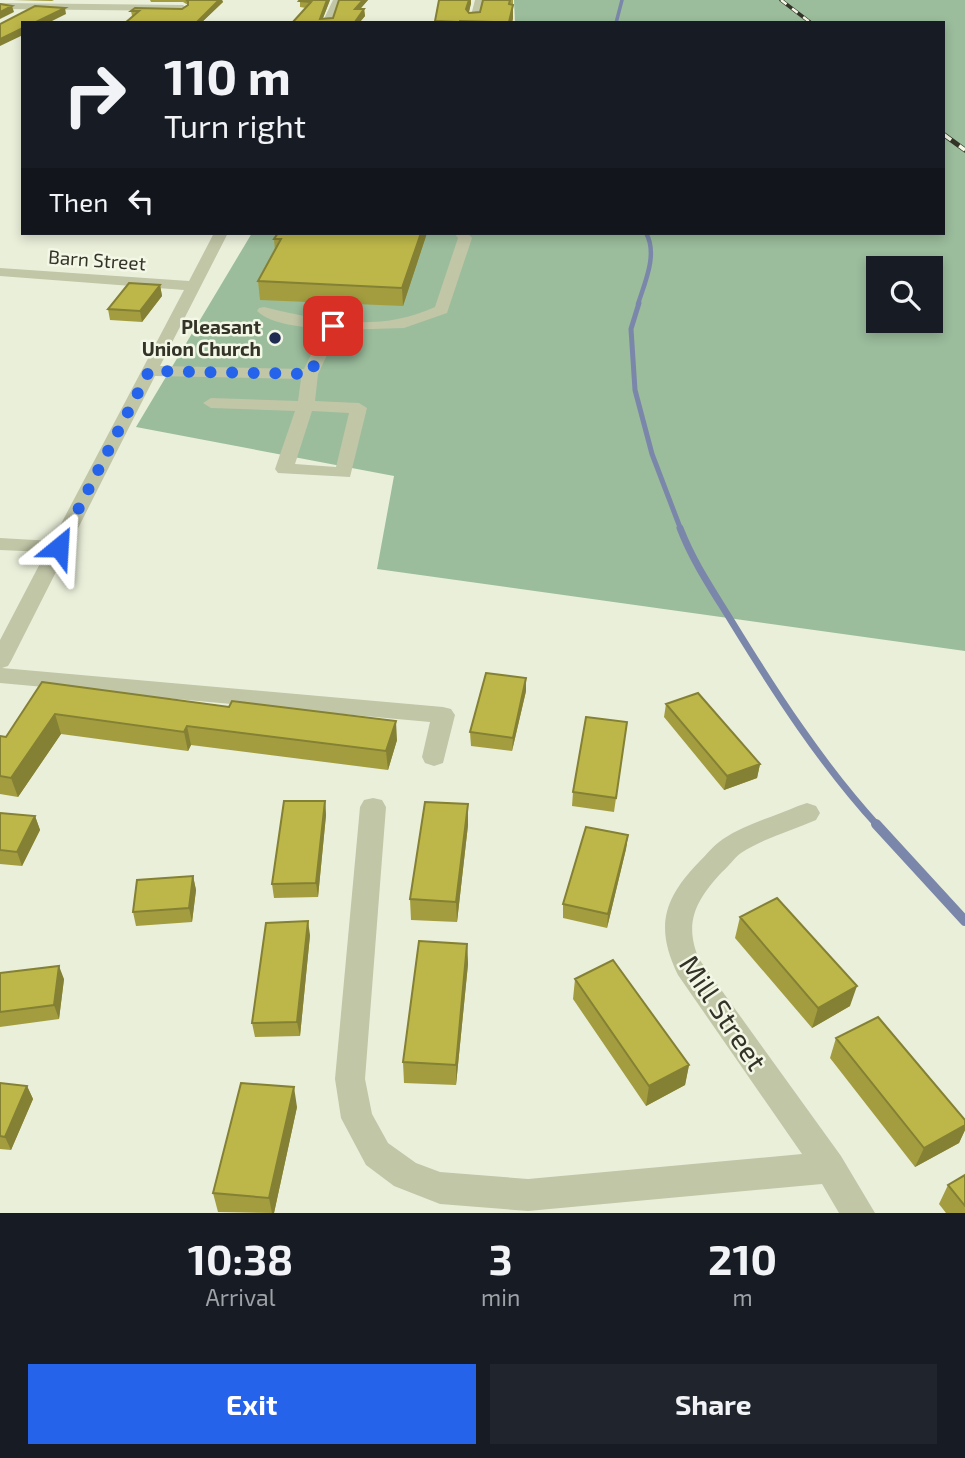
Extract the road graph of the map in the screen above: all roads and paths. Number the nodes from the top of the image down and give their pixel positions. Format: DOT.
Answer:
graph roads {
  1 [pos="191,0"];
  2 [pos="338,0"];
  3 [pos="479,0"];
  4 [pos="0,6"];
  5 [pos="35,7"];
  6 [pos="12,19"];
  7 [pos="327,21"];
  8 [pos="474,21"];
  9 [pos="220,235"];
  10 [pos="463,235"];
  11 [pos="0,272"];
  12 [pos="192,286"];
  13 [pos="264,311"];
  14 [pos="333,326"];
  15 [pos="149,371"];
  16 [pos="310,374"];
  17 [pos="211,402"];
  18 [pos="306,405"];
  19 [pos="0,544"];
  20 [pos="59,547"];
  21 [pos="0,661"];
  22 [pos="0,675"];
  23 [pos="434,757"];
  24 [pos="373,807"];
  25 [pos="807,813"];
  26 [pos="830,1167"];
  27 [pos="858,1213"];
  1 -- 5 [label="street"];
  2 -- 7 [label="street"];
  3 -- 8 [label="street"];
  4 -- 5 [label="street"];
  5 -- 6 [label="street"];
  9 -- 12 [label="street"];
  10 -- 14 [label="street"];
  11 -- 12 [label="street, Barn Street"];
  12 -- 15 [label="street"];
  13 -- 14 [label="street"];
  14 -- 16 [label="street"];
  15 -- 16 [label="street"];
  15 -- 20 [label="street"];
  16 -- 18 [label="street"];
  17 -- 18 [label="street"];
  18 -- 18 [label="street"];
  19 -- 20 [label="street"];
  20 -- 21 [label="street"];
  22 -- 23 [label="street"];
  24 -- 26 [label="street"];
  25 -- 26 [label="street, Mill Street"];
  26 -- 27 [label="street, Mill Street"];
}
